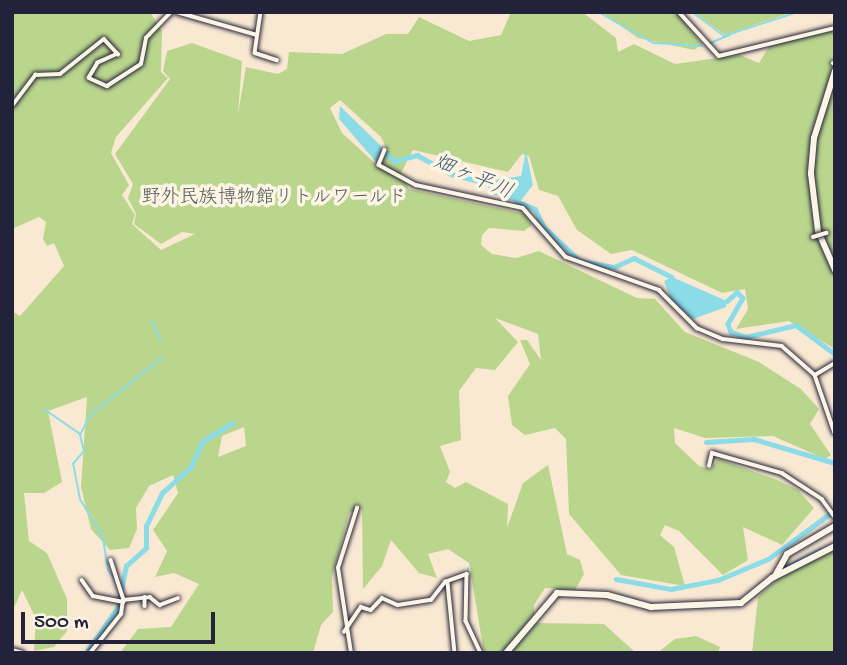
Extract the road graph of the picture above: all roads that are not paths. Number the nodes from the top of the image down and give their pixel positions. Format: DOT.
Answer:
graph roads {
  1 [pos="171,12"];
  2 [pos="177,12"];
  3 [pos="261,12"];
  4 [pos="678,12"];
  5 [pos="835,28"];
  6 [pos="257,35"];
  7 [pos="277,60"];
  8 [pos="835,71"];
  9 [pos="12,106"];
  10 [pos="384,151"];
  11 [pos="826,233"];
  12 [pos="810,238"];
  13 [pos="835,270"];
  14 [pos="835,363"];
  15 [pos="815,374"];
  16 [pos="835,433"];
  17 [pos="709,466"];
  18 [pos="357,508"];
  19 [pos="833,514"];
  20 [pos="835,526"];
  21 [pos="835,546"];
  22 [pos="111,559"];
  23 [pos="775,576"];
  24 [pos="82,580"];
  25 [pos="448,582"];
  26 [pos="145,597"];
  27 [pos="178,598"];
  28 [pos="124,601"];
  29 [pos="145,606"];
  30 [pos="344,632"];
  31 [pos="12,650"];
  32 [pos="23,653"];
  33 [pos="90,653"];
  34 [pos="351,653"];
  35 [pos="455,653"];
  36 [pos="481,653"];
  37 [pos="506,653"];
  1 -- 9 [label="street"];
  2 -- 6 [label="street"];
  3 -- 6 [label="street"];
  4 -- 5 [label="street"];
  6 -- 7 [label="street"];
  8 -- 13 [label="main road"];
  10 -- 15 [label="street"];
  11 -- 12 [label="street, bridge"];
  14 -- 15 [label="street"];
  15 -- 16 [label="street"];
  17 -- 19 [label="street"];
  18 -- 30 [label="street"];
  20 -- 23 [label="main road"];
  21 -- 23 [label="main road"];
  22 -- 28 [label="street"];
  23 -- 37 [label="main road"];
  24 -- 28 [label="street"];
  25 -- 30 [label="street"];
  25 -- 35 [label="street"];
  25 -- 36 [label="street"];
  26 -- 27 [label="street"];
  26 -- 28 [label="street"];
  26 -- 29 [label="street"];
  28 -- 33 [label="street"];
  30 -- 34 [label="street"];
  31 -- 32 [label="street"];
}
